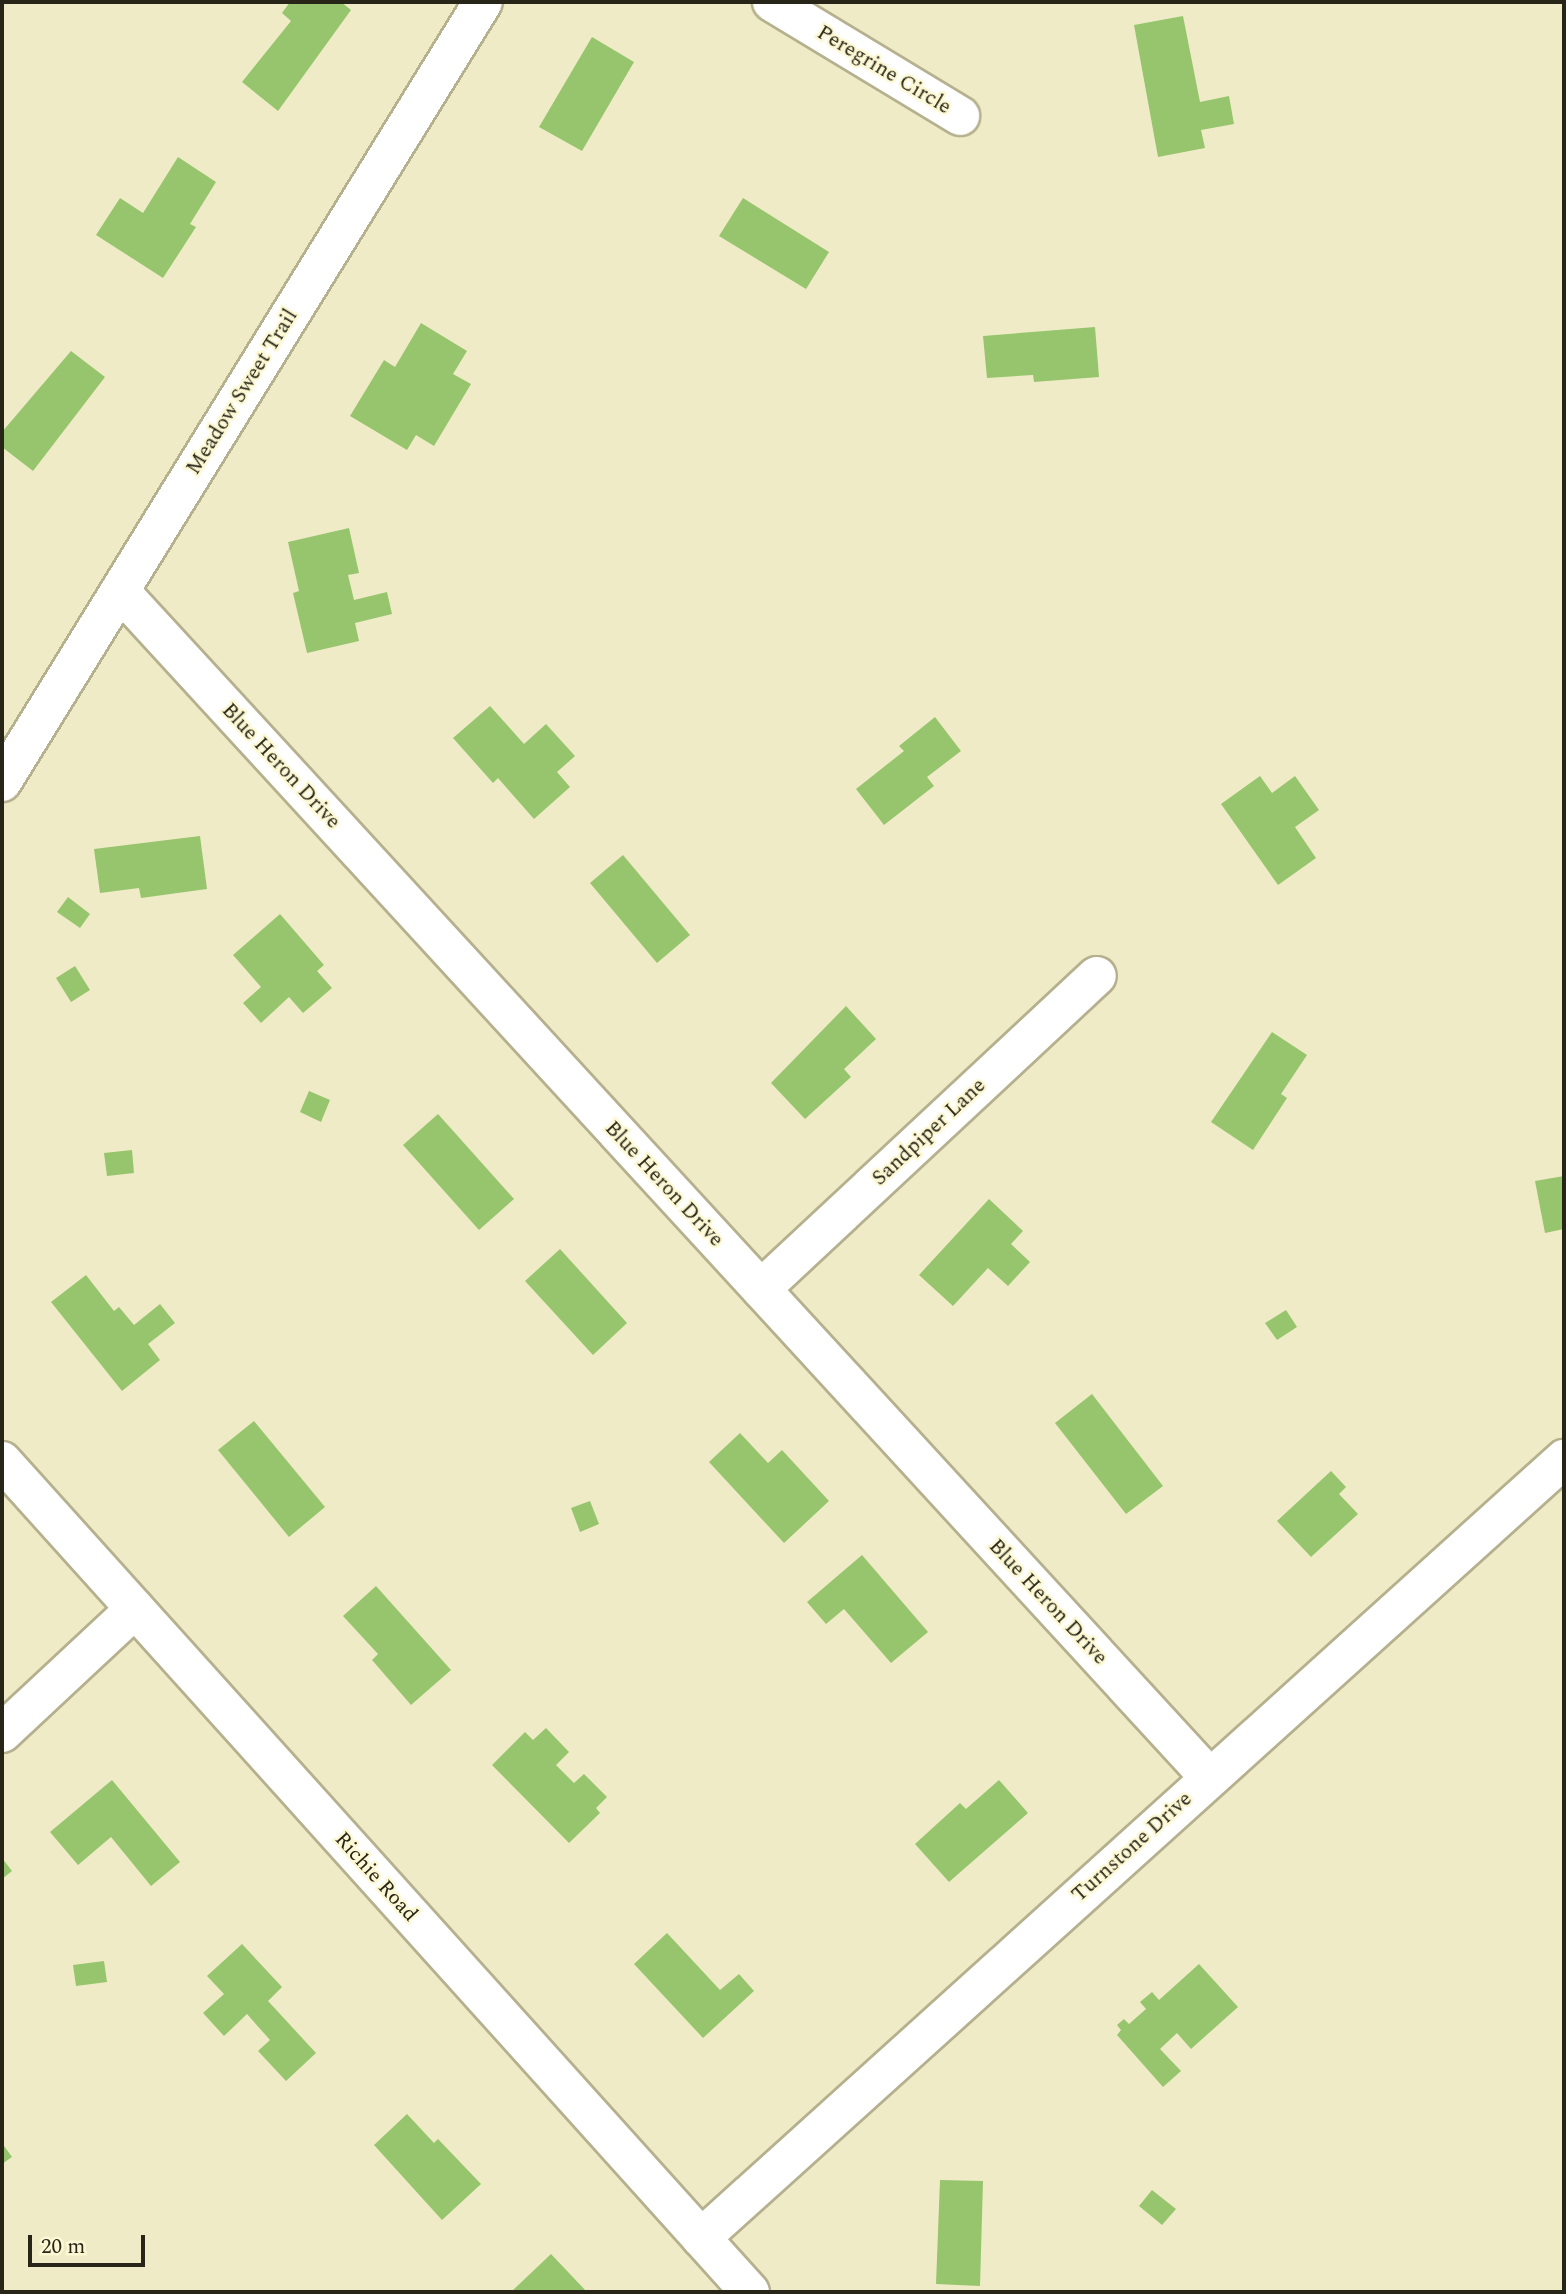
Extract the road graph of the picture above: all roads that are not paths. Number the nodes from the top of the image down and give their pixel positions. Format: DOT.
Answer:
graph roads {
  1 [pos="483,2"];
  2 [pos="772,2"];
  3 [pos="960,116"];
  4 [pos="120,591"];
  5 [pos="2,782"];
  6 [pos="1097,976"];
  7 [pos="761,1289"];
  8 [pos="1564,1459"];
  9 [pos="2,1461"];
  10 [pos="135,1609"];
  11 [pos="2,1733"];
  12 [pos="1209,1777"];
  13 [pos="701,2238"];
  14 [pos="750,2292"];
  1 -- 4 [label="street, Meadow Sweet Trail"];
  2 -- 3 [label="street, Peregrine Circle"];
  4 -- 5 [label="street, Meadow Sweet Trail"];
  4 -- 7 [label="street, Blue Heron Drive"];
  6 -- 7 [label="street, Sandpiper Lane"];
  7 -- 12 [label="street, Blue Heron Drive"];
  8 -- 12 [label="street, Turnstone Drive"];
  9 -- 10 [label="street, Richie Road"];
  10 -- 11 [label="street"];
  10 -- 13 [label="street, Richie Road"];
  12 -- 13 [label="street, Turnstone Drive"];
  13 -- 14 [label="street, Richie Road"];
}
